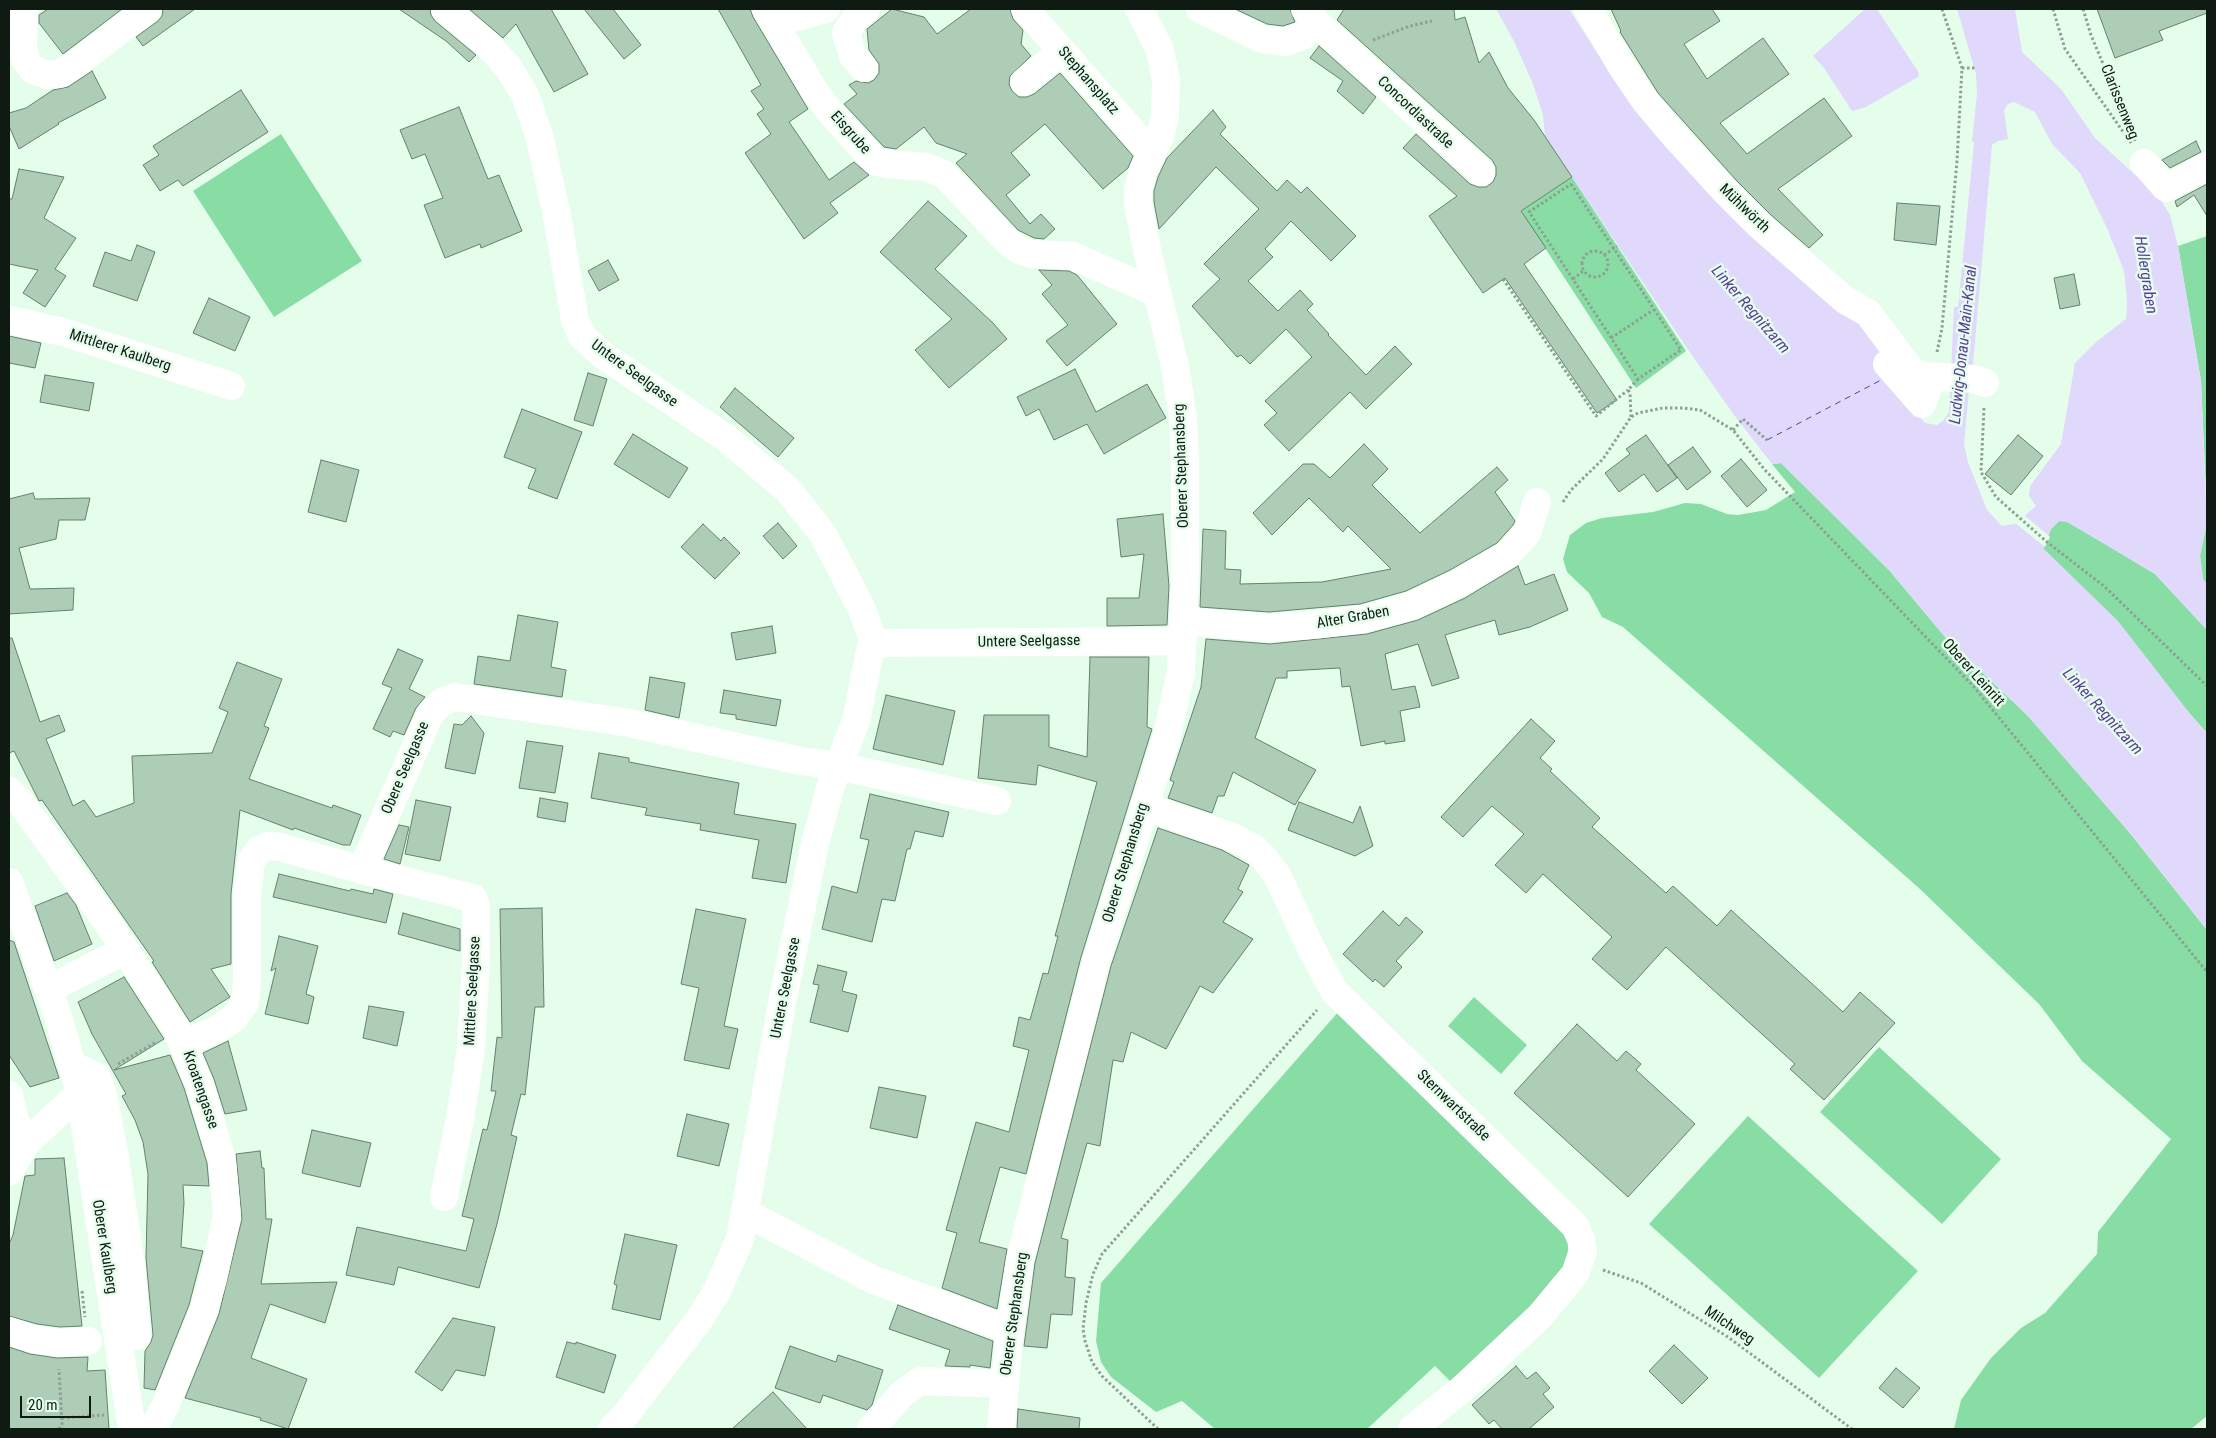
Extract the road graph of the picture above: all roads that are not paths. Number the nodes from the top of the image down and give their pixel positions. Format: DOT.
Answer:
graph roads {
  1 [pos="24,9"];
  2 [pos="148,9"];
  3 [pos="445,9"];
  4 [pos="826,9"];
  5 [pos="866,9"];
  6 [pos="1025,9"];
  7 [pos="1139,9"];
  8 [pos="1200,9"];
  9 [pos="1588,9"];
  10 [pos="770,16"];
  11 [pos="1311,16"];
  12 [pos="1062,51"];
  13 [pos="864,68"];
  14 [pos="1024,82"];
  15 [pos="1152,154"];
  16 [pos="2144,163"];
  17 [pos="2207,166"];
  18 [pos="1481,172"];
  19 [pos="1157,293"];
  20 [pos="9,320"];
  21 [pos="1887,364"];
  22 [pos="231,386"];
  23 [pos="1549,503"];
  24 [pos="1183,631"];
  25 [pos="875,645"];
  26 [pos="838,766"];
  27 [pos="9,791"];
  28 [pos="997,801"];
  29 [pos="1144,806"];
  30 [pos="362,870"];
  31 [pos="9,886"];
  32 [pos="125,950"];
  33 [pos="48,989"];
  34 [pos="181,1037"];
  35 [pos="83,1078"];
  36 [pos="9,1095"];
  37 [pos="25,1144"];
  38 [pos="9,1172"];
  39 [pos="444,1197"];
  40 [pos="746,1213"];
  41 [pos="1010,1330"];
  42 [pos="9,1331"];
  43 [pos="137,1336"];
  44 [pos="88,1341"];
  45 [pos="1005,1384"];
  46 [pos="131,1422"];
  47 [pos="153,1429"];
  48 [pos="612,1429"];
  49 [pos="871,1429"];
  50 [pos="1001,1429"];
  51 [pos="1412,1429"];
  1 -- 2 [label="street"];
  3 -- 25 [label="street, Untere Seelgasse"];
  4 -- 10 [label="street"];
  5 -- 13 [label="street"];
  6 -- 12 [label="street, Stephansplatz"];
  7 -- 15 [label="street, Oberer Stephansberg"];
  8 -- 11 [label="street"];
  9 -- 21 [label="street, Mühlwörth"];
  10 -- 19 [label="street, Eisgrube"];
  11 -- 18 [label="street, Concordiastraße"];
  12 -- 14 [label="street"];
  12 -- 15 [label="street, Stephansplatz"];
  15 -- 19 [label="street, Oberer Stephansberg"];
  16 -- 17 [label="street"];
  19 -- 24 [label="street, Oberer Stephansberg"];
  20 -- 22 [label="street, Mittlerer Kaulberg"];
  23 -- 24 [label="street, Alter Graben"];
  24 -- 25 [label="street, Untere Seelgasse"];
  24 -- 29 [label="street, Oberer Stephansberg"];
  25 -- 26 [label="street, Untere Seelgasse"];
  26 -- 28 [label="street"];
  26 -- 30 [label="street, Obere Seelgasse"];
  26 -- 40 [label="street, Untere Seelgasse"];
  27 -- 32 [label="street, Kroatengasse"];
  29 -- 41 [label="street, Oberer Stephansberg"];
  29 -- 51 [label="street, Sternwartstraße"];
  30 -- 34 [label="street"];
  30 -- 39 [label="street, Mittlere Seelgasse"];
  31 -- 33 [label="street"];
  32 -- 33 [label="street"];
  32 -- 34 [label="street, Kroatengasse"];
  33 -- 35 [label="street, Oberer Kaulberg"];
  34 -- 47 [label="street, Kroatengasse"];
  35 -- 37 [label="street"];
  35 -- 43 [label="street, Oberer Kaulberg"];
  35 -- 46 [label="street, Oberer Kaulberg"];
  36 -- 37 [label="street"];
  37 -- 38 [label="street"];
  40 -- 41 [label="street"];
  40 -- 48 [label="street, Untere Seelgasse"];
  41 -- 45 [label="street, Oberer Stephansberg"];
  42 -- 44 [label="street"];
  45 -- 49 [label="street"];
  45 -- 50 [label="street, Oberer Stephansberg"];
}
